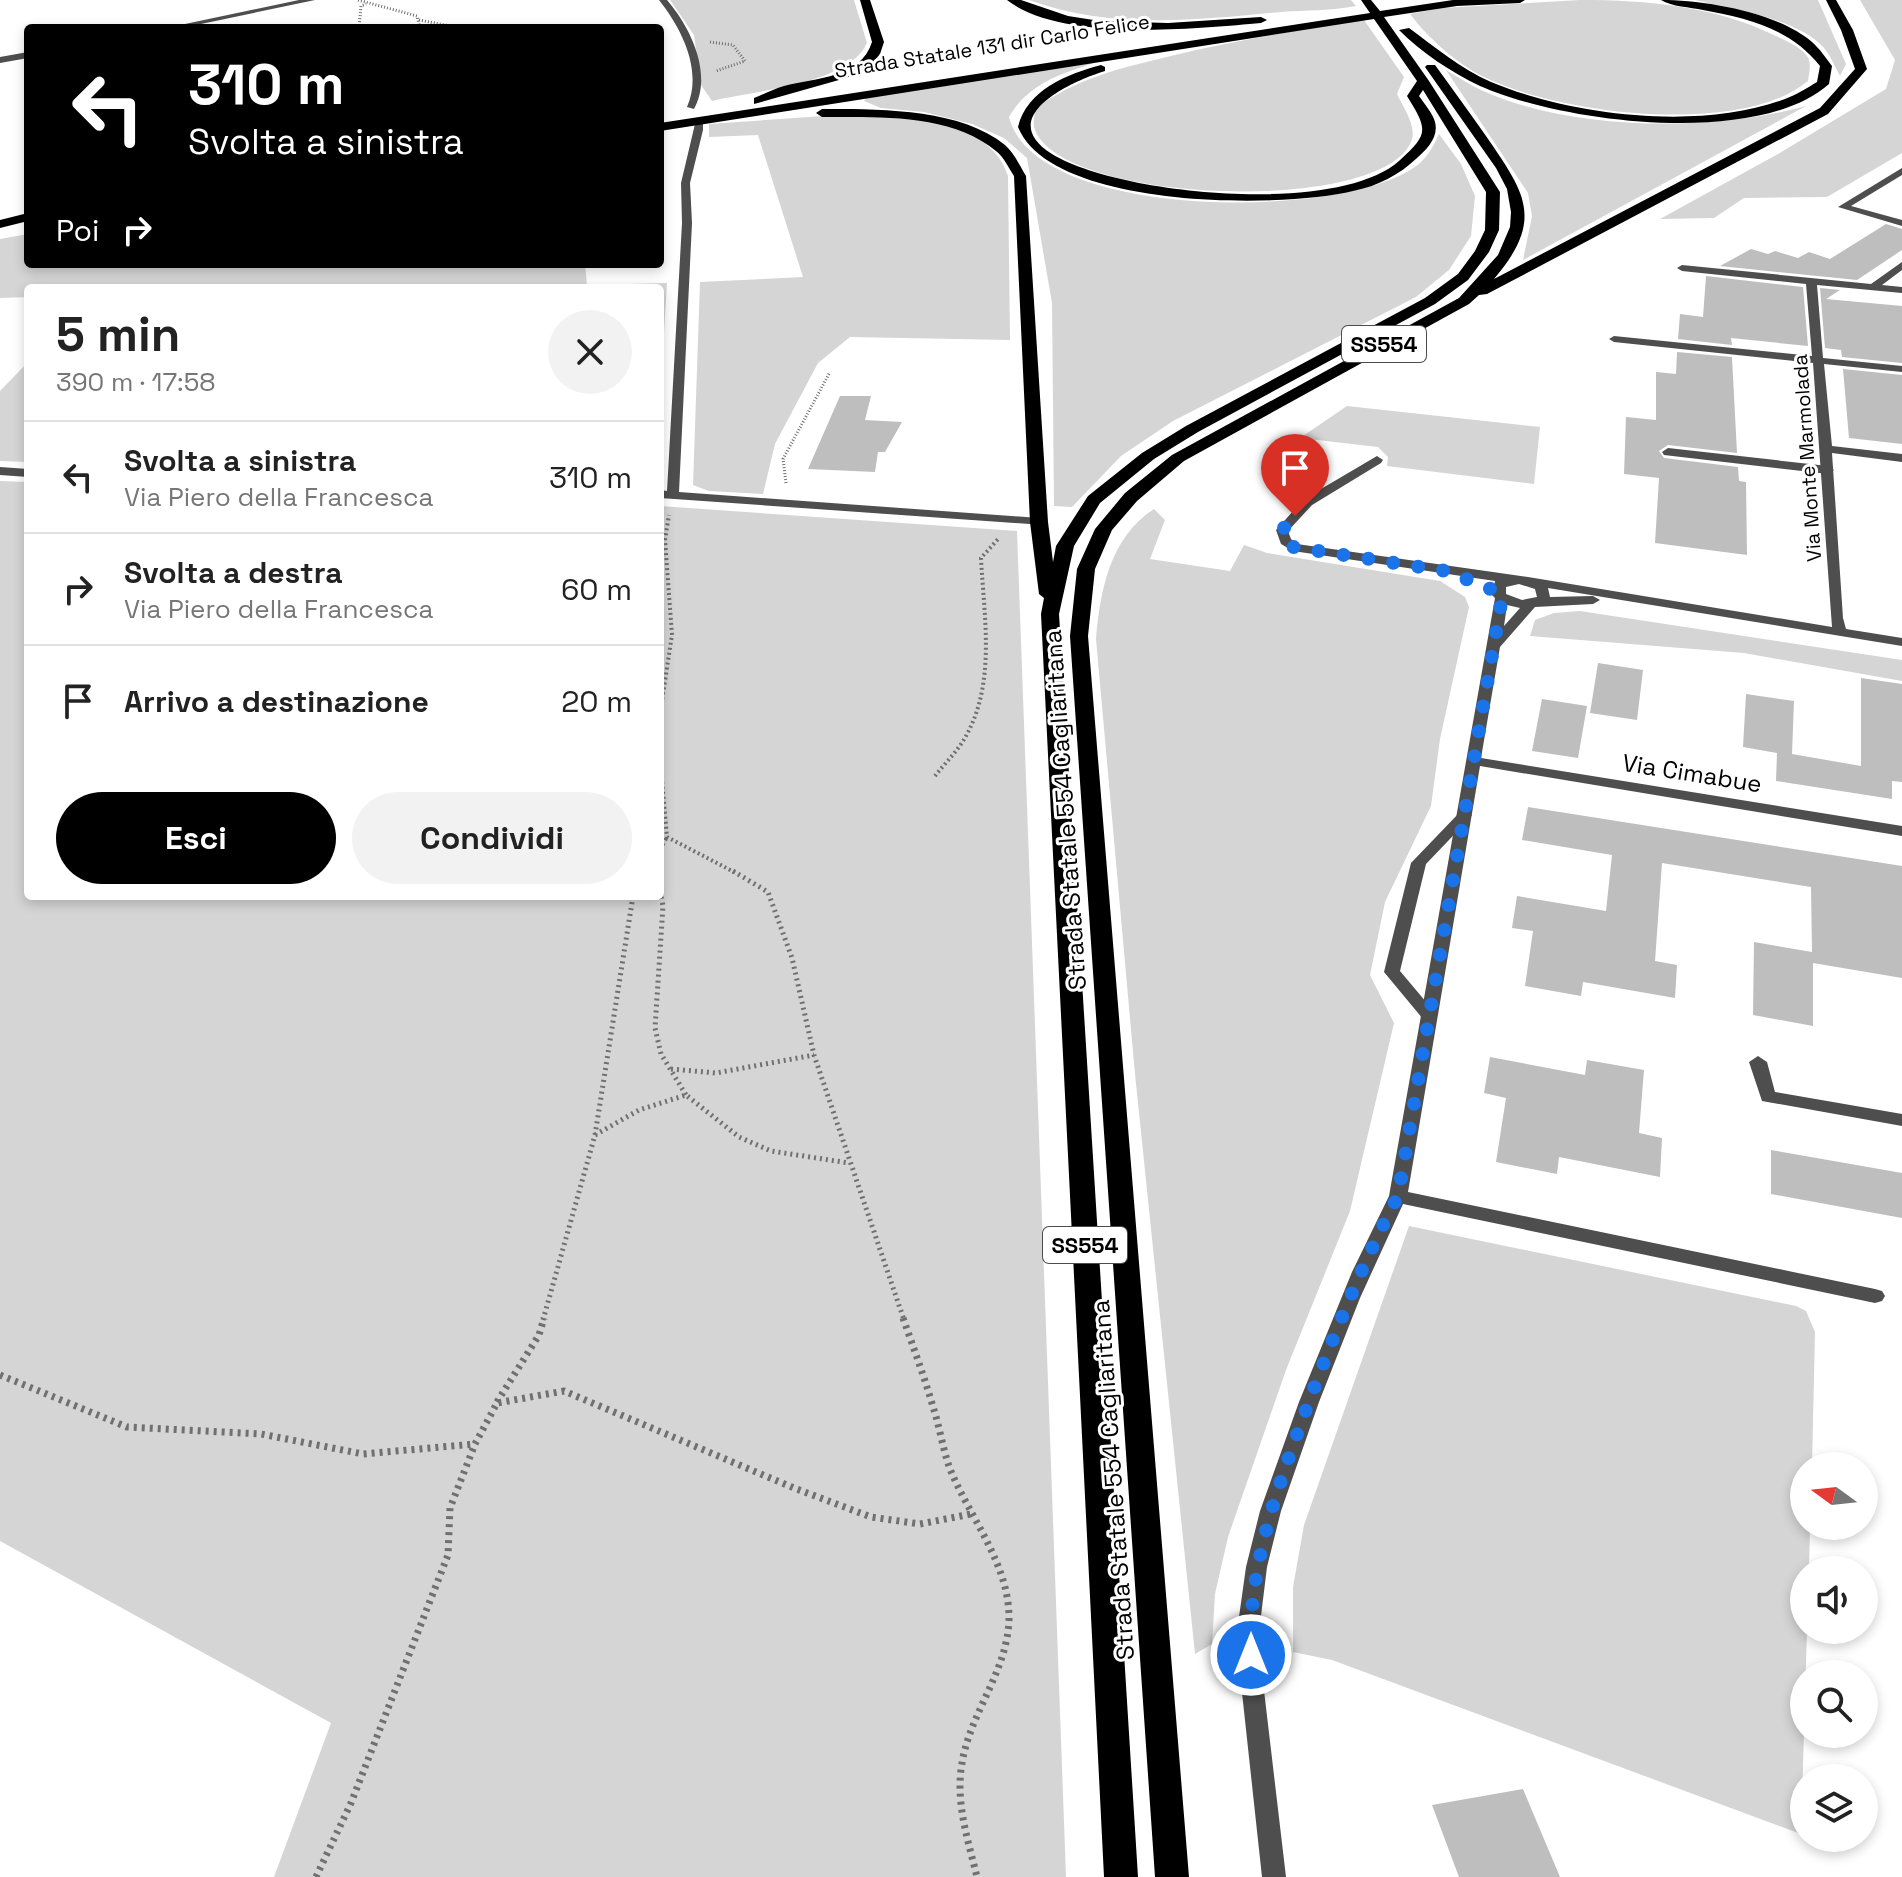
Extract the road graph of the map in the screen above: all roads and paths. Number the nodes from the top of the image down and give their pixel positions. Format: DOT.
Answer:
graph roads {
  1 [pos="311,0"];
  2 [pos="358,0"];
  3 [pos="663,0"];
  4 [pos="865,0"];
  5 [pos="1012,0"];
  6 [pos="1366,0"];
  7 [pos="1384,0"];
  8 [pos="1426,0"];
  9 [pos="1474,0"];
  10 [pos="1520,0"];
  11 [pos="1666,0"];
  12 [pos="1831,0"];
  13 [pos="367,3"];
  14 [pos="1454,3"];
  15 [pos="1337,17"];
  16 [pos="418,19"];
  17 [pos="190,24"];
  18 [pos="359,24"];
  19 [pos="419,24"];
  20 [pos="442,24"];
  21 [pos="1405,30"];
  22 [pos="689,41"];
  23 [pos="1203,43"];
  24 [pos="24,56"];
  25 [pos="0,60"];
  26 [pos="696,74"];
  27 [pos="1423,81"];
  28 [pos="758,101"];
  29 [pos="691,107"];
  30 [pos="664,115"];
  31 [pos="733,116"];
  32 [pos="699,124"];
  33 [pos="664,126"];
  34 [pos="1902,171"];
  35 [pos="24,218"];
  36 [pos="1902,223"];
  37 [pos="0,224"];
  38 [pos="24,228"];
  39 [pos="0,233"];
  40 [pos="1902,265"];
  41 [pos="1682,268"];
  42 [pos="1811,281"];
  43 [pos="1873,287"];
  44 [pos="1902,290"];
  45 [pos="1464,301"];
  46 [pos="1614,339"];
  47 [pos="1819,360"];
  48 [pos="1902,369"];
  49 [pos="830,372"];
  50 [pos="1826,449"];
  51 [pos="1668,452"];
  52 [pos="1902,458"];
  53 [pos="1377,460"];
  54 [pos="1828,470"];
  55 [pos="0,471"];
  56 [pos="24,473"];
  57 [pos="666,495"];
  58 [pos="803,506"];
  59 [pos="1033,521"];
  60 [pos="1446,571"];
  61 [pos="1512,580"];
  62 [pos="1528,581"];
  63 [pos="1500,595"];
  64 [pos="1623,599"];
  65 [pos="1536,602"];
  66 [pos="1050,614"];
  67 [pos="1840,632"];
  68 [pos="1902,642"];
  69 [pos="1495,645"];
  70 [pos="664,688"];
  71 [pos="1474,761"];
  72 [pos="935,776"];
  73 [pos="664,803"];
  74 [pos="1465,815"];
  75 [pos="1902,831"];
  76 [pos="667,837"];
  77 [pos="664,842"];
  78 [pos="632,900"];
  79 [pos="662,900"];
  80 [pos="1429,1015"];
  81 [pos="814,1055"];
  82 [pos="1758,1062"];
  83 [pos="670,1069"];
  84 [pos="686,1095"];
  85 [pos="1902,1120"];
  86 [pos="595,1135"];
  87 [pos="849,1163"];
  88 [pos="1398,1196"];
  89 [pos="1875,1296"];
  90 [pos="0,1375"];
  91 [pos="497,1403"];
  92 [pos="475,1444"];
  93 [pos="971,1514"];
  94 [pos="316,1877"];
  95 [pos="977,1877"];
  96 [pos="1121,1877"];
  97 [pos="1172,1877"];
  98 [pos="1274,1877"];
  1 -- 17 [label="street"];
  2 -- 13 [label="path"];
  3 -- 22 [label="street"];
  4 -- 28 [label="highway"];
  5 -- 15 [label="highway"];
  6 -- 27 [label="highway, SS554"];
  7 -- 21 [label="highway, Strada Statale 554 Cagliaritana / SS554"];
  8 -- 15 [label="highway, Strada Statale 131 dir Carlo Felice"];
  9 -- 14 [label="highway, Strada Statale 131 dir Carlo Felice"];
  10 -- 14 [label="highway"];
  11 -- 21 [label="highway"];
  12 -- 45 [label="highway"];
  13 -- 16 [label="path"];
  13 -- 18 [label="path"];
  14 -- 15 [label="highway, Strada Statale 131 dir Carlo Felice"];
  15 -- 23 [label="highway"];
  15 -- 28 [label="highway, Strada Statale 131 dir Carlo Felice"];
  16 -- 19 [label="path"];
  16 -- 20 [label="path"];
  21 -- 45 [label="highway, Strada Statale 554 Cagliaritana / SS554"];
  22 -- 26 [label="street"];
  22 -- 26 [label="path"];
  23 -- 27 [label="highway"];
  23 -- 31 [label="highway, Strada Statale 131 dir Carlo Felice"];
  24 -- 25 [label="street"];
  26 -- 29 [label="street"];
  27 -- 66 [label="highway, Strada Statale 554 Cagliaritana / SS554"];
  28 -- 30 [label="highway, Strada Statale 131 dir Carlo Felice"];
  31 -- 33 [label="highway, Strada Statale 131 dir Carlo Felice"];
  31 -- 59 [label="highway"];
  32 -- 57 [label="street"];
  34 -- 36 [label="street"];
  35 -- 37 [label="highway"];
  38 -- 39 [label="highway"];
  40 -- 43 [label="street"];
  41 -- 42 [label="street"];
  42 -- 43 [label="street"];
  42 -- 47 [label="street, Via Monte Marmolada"];
  43 -- 44 [label="street"];
  45 -- 97 [label="highway, Strada Statale 554 Cagliaritana / SS554"];
  46 -- 47 [label="street"];
  47 -- 48 [label="street"];
  47 -- 50 [label="street, Via Monte Marmolada"];
  49 -- 58 [label="path"];
  50 -- 52 [label="street"];
  50 -- 54 [label="street, Via Monte Marmolada"];
  51 -- 54 [label="street"];
  53 -- 60 [label="street"];
  54 -- 67 [label="street, Via Monte Marmolada"];
  55 -- 56 [label="street"];
  57 -- 58 [label="street"];
  57 -- 70 [label="path"];
  58 -- 59 [label="street"];
  59 -- 66 [label="highway"];
  59 -- 72 [label="path"];
  60 -- 61 [label="street"];
  60 -- 63 [label="street"];
  61 -- 62 [label="street"];
  61 -- 63 [label="street"];
  62 -- 64 [label="street"];
  62 -- 65 [label="street"];
  63 -- 65 [label="street"];
  63 -- 69 [label="street"];
  64 -- 65 [label="street"];
  64 -- 67 [label="street"];
  65 -- 69 [label="street"];
  66 -- 96 [label="highway, Strada Statale 554 Cagliaritana / SS554"];
  67 -- 68 [label="street"];
  69 -- 71 [label="street"];
  71 -- 74 [label="street"];
  71 -- 75 [label="street, Via Cimabue"];
  73 -- 76 [label="path"];
  74 -- 80 [label="street"];
  74 -- 80 [label="street"];
  76 -- 77 [label="path"];
  76 -- 81 [label="path"];
  78 -- 86 [label="path"];
  79 -- 83 [label="path"];
  80 -- 88 [label="street"];
  81 -- 83 [label="path"];
  81 -- 87 [label="path"];
  82 -- 85 [label="street"];
  83 -- 84 [label="path"];
  84 -- 86 [label="path"];
  84 -- 87 [label="path"];
  86 -- 91 [label="path"];
  87 -- 93 [label="path"];
  88 -- 89 [label="street"];
  88 -- 98 [label="street"];
  90 -- 92 [label="path"];
  91 -- 92 [label="path"];
  91 -- 93 [label="path"];
  92 -- 94 [label="path"];
  93 -- 95 [label="path"];
}
